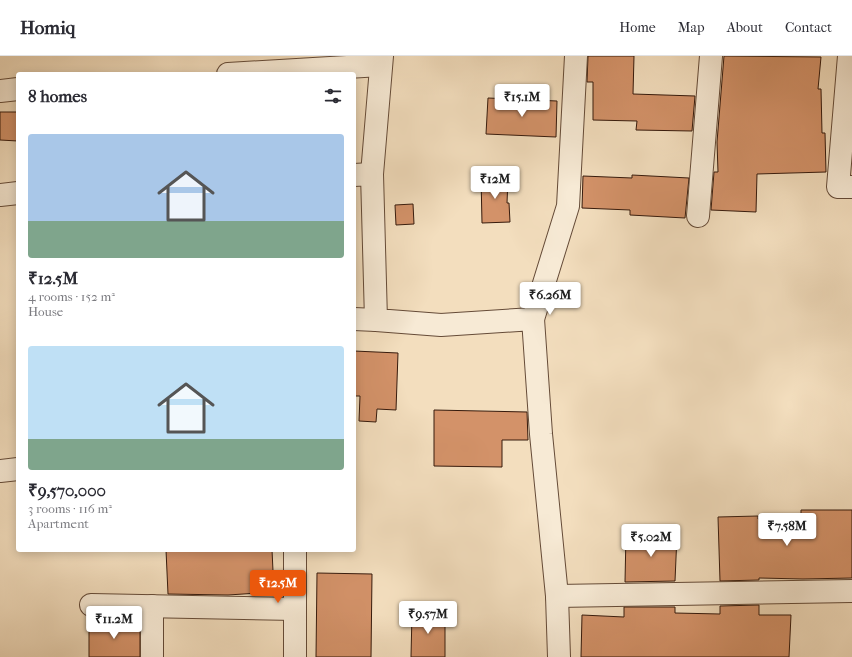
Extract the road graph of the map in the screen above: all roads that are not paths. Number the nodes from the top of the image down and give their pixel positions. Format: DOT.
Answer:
graph roads {
  1 [pos="576,56"];
  2 [pos="711,56"];
  3 [pos="848,56"];
  4 [pos="382,61"];
  5 [pos="252,72"];
  6 [pos="16,89"];
  7 [pos="0,91"];
  8 [pos="363,175"];
  9 [pos="852,186"];
  10 [pos="16,193"];
  11 [pos="0,195"];
  12 [pos="698,216"];
  13 [pos="356,319"];
  14 [pos="533,319"];
  15 [pos="376,320"];
  16 [pos="16,469"];
  17 [pos="0,470"];
  18 [pos="295,552"];
  19 [pos="852,592"];
  20 [pos="557,596"];
  21 [pos="91,605"];
  22 [pos="152,606"];
  23 [pos="295,609"];
  24 [pos="152,657"];
  25 [pos="295,657"];
  26 [pos="559,657"];
  1 -- 14 [label="street"];
  2 -- 12 [label="street"];
  3 -- 9 [label="street"];
  4 -- 5 [label="street"];
  4 -- 8 [label="street"];
  6 -- 7 [label="street"];
  8 -- 15 [label="street"];
  10 -- 11 [label="street"];
  13 -- 15 [label="street"];
  14 -- 15 [label="street"];
  14 -- 20 [label="street"];
  16 -- 17 [label="street"];
  18 -- 23 [label="street"];
  19 -- 20 [label="street"];
  20 -- 26 [label="street"];
  21 -- 22 [label="street"];
  22 -- 23 [label="street"];
  22 -- 24 [label="street"];
  23 -- 25 [label="street"];
}
